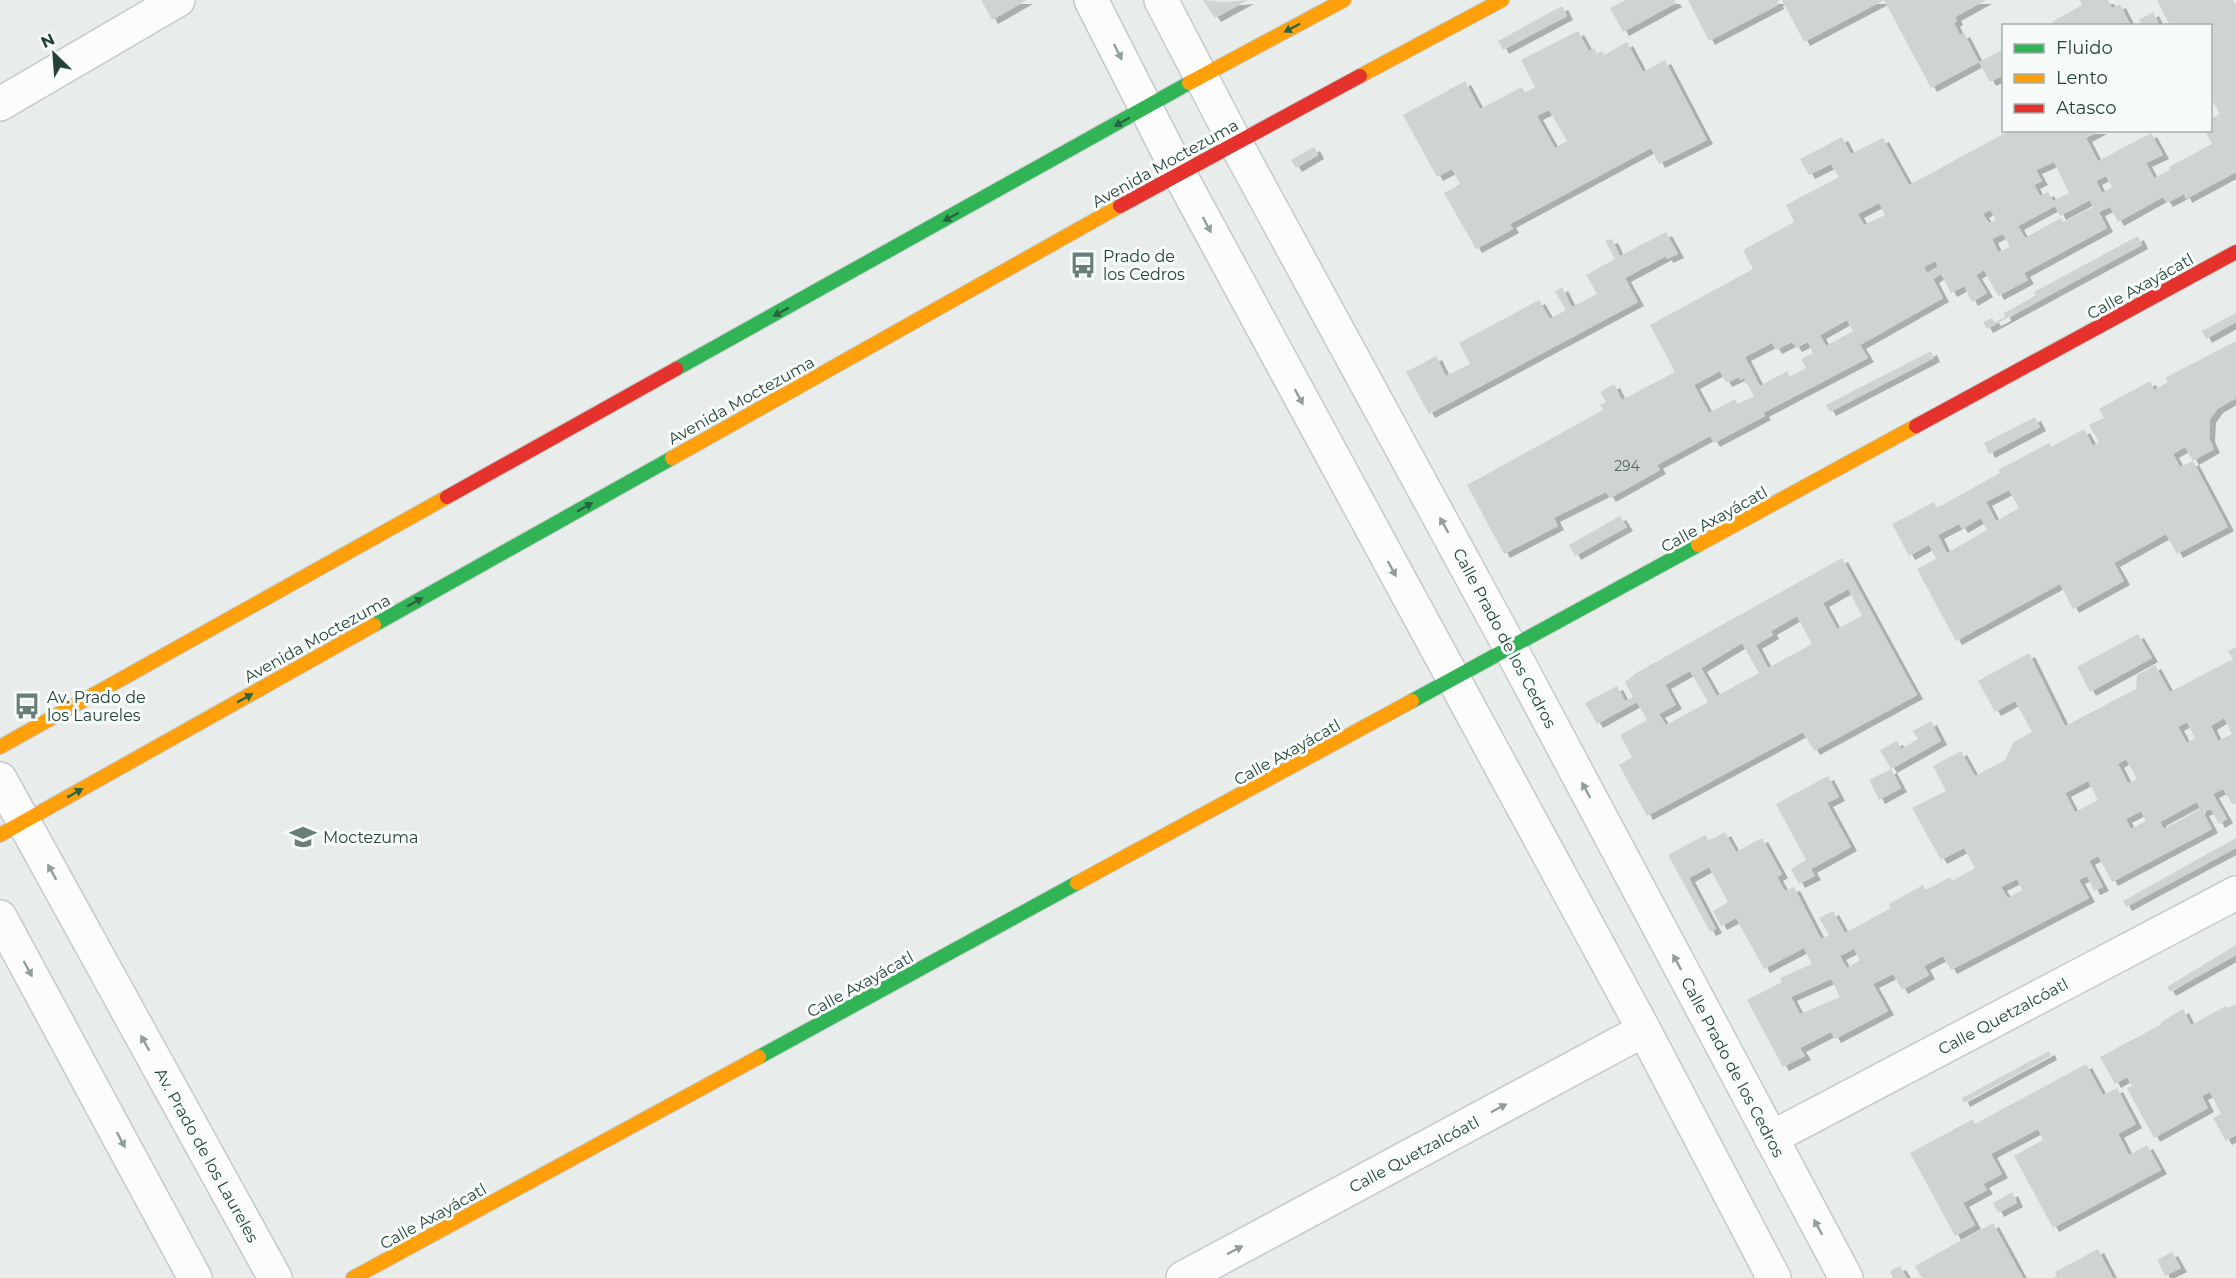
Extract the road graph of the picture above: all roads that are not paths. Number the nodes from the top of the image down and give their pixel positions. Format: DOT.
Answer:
graph roads {
  1 [pos="178,0"];
  2 [pos="1091,0"];
  3 [pos="1161,0"];
  4 [pos="1344,0"];
  5 [pos="1502,0"];
  6 [pos="1201,76"];
  7 [pos="0,104"];
  8 [pos="1147,108"];
  9 [pos="1235,142"];
  10 [pos="1179,173"];
  11 [pos="2236,252"];
  12 [pos="1511,649"];
  13 [pos="1452,681"];
  14 [pos="0,747"];
  15 [pos="0,779"];
  16 [pos="12,829"];
  17 [pos="2236,893"];
  18 [pos="0,917"];
  19 [pos="1644,1030"];
  20 [pos="1771,1138"];
  21 [pos="195,1278"];
  22 [pos="275,1278"];
  23 [pos="352,1278"];
  24 [pos="1183,1278"];
  25 [pos="1774,1278"];
  26 [pos="1846,1278"];
  1 -- 7 [label="street"];
  2 -- 8 [label="street, one-way"];
  3 -- 6 [label="street, Calle Prado de los Cedros"];
  4 -- 6 [label="street, one-way"];
  5 -- 9 [label="street, Avenida Moctezuma"];
  6 -- 8 [label="street"];
  6 -- 9 [label="street, Calle Prado de los Cedros"];
  8 -- 10 [label="street"];
  8 -- 14 [label="street, one-way"];
  9 -- 10 [label="street, Avenida Moctezuma"];
  12 -- 9 [label="street, Calle Prado de los Cedros, one-way"];
  10 -- 13 [label="street, one-way"];
  16 -- 10 [label="street, Avenida Moctezuma, one-way"];
  11 -- 12 [label="street, Calle Axayácatl"];
  12 -- 13 [label="street, Calle Axayácatl"];
  20 -- 12 [label="street, Calle Prado de los Cedros, one-way"];
  13 -- 19 [label="street"];
  13 -- 23 [label="street, Calle Axayácatl"];
  15 -- 16 [label="street, Av. Prado de los Laureles"];
  22 -- 16 [label="street, Av. Prado de los Laureles, one-way"];
  17 -- 20 [label="street, Calle Quetzalcóatl"];
  18 -- 21 [label="street, one-way"];
  24 -- 19 [label="street, Calle Quetzalcóatl, one-way"];
  19 -- 25 [label="street"];
  26 -- 20 [label="street, Calle Prado de los Cedros, one-way"];
}
